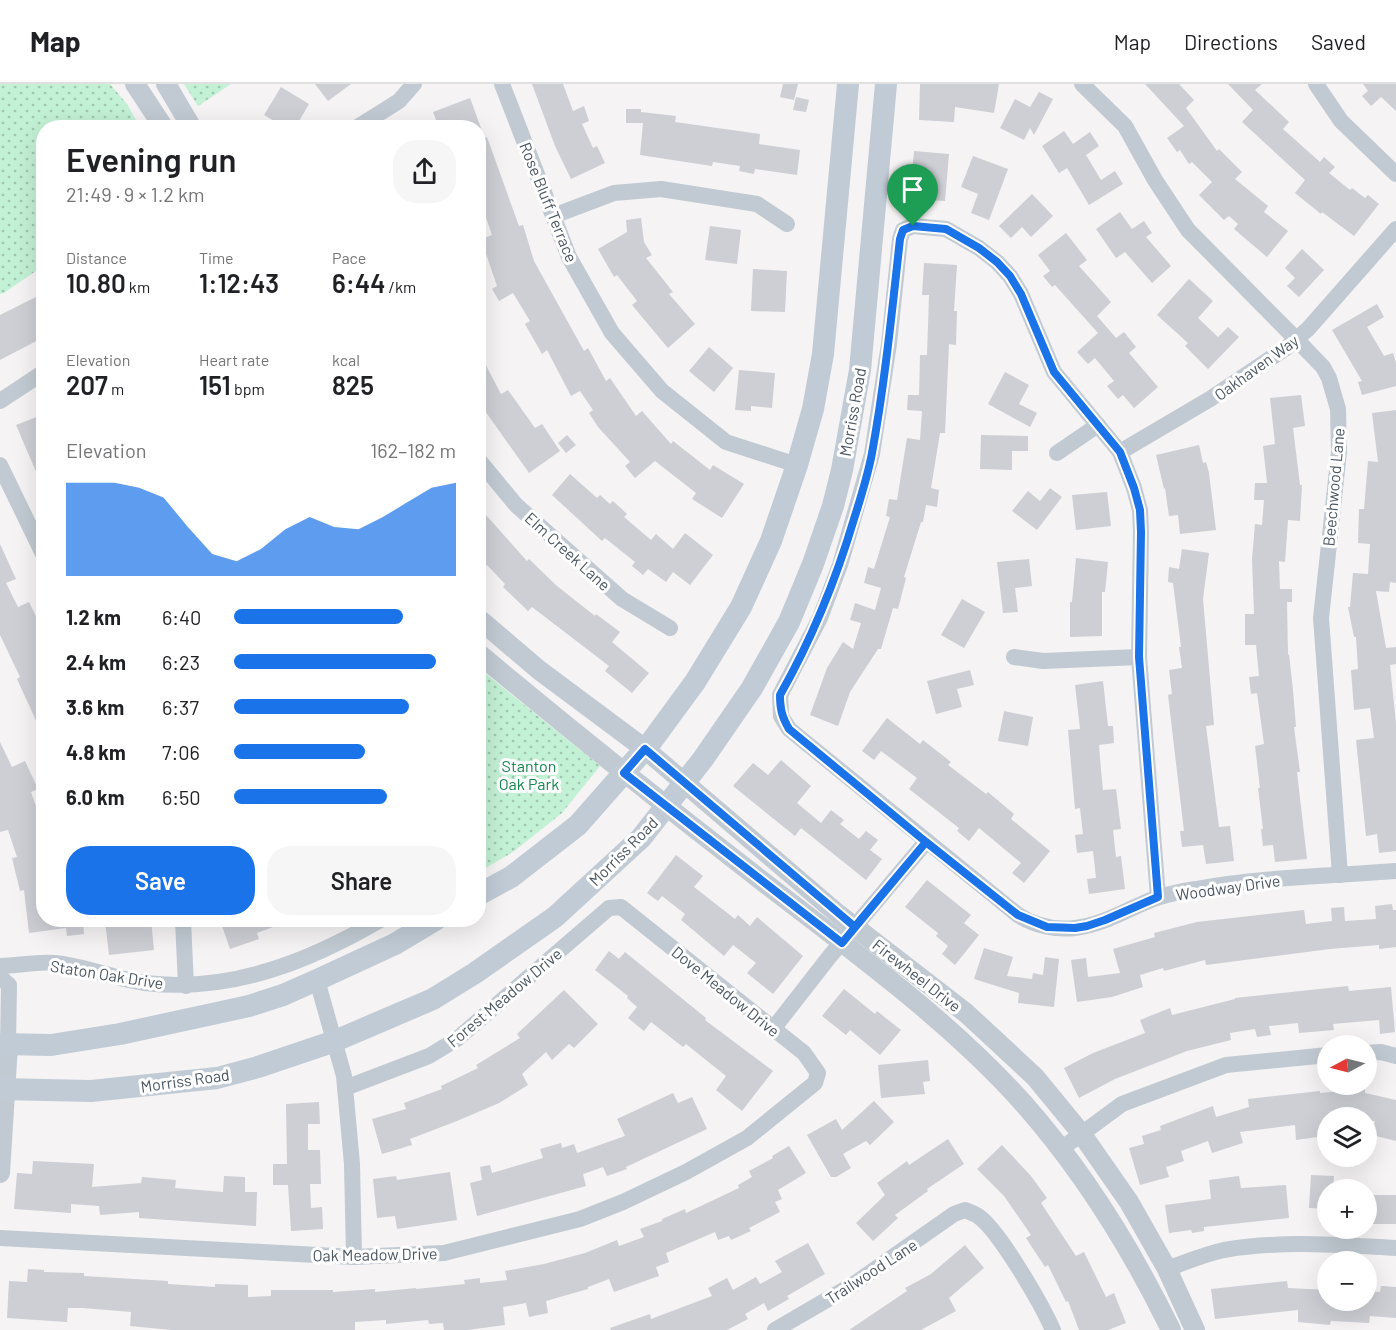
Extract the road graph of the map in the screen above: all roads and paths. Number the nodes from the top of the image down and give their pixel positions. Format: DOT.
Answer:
graph roads {
  1 [pos="135,84"];
  2 [pos="166,84"];
  3 [pos="414,84"];
  4 [pos="502,84"];
  5 [pos="848,84"];
  6 [pos="886,84"];
  7 [pos="1082,84"];
  8 [pos="1316,84"];
  9 [pos="159,120"];
  10 [pos="187,120"];
  11 [pos="368,120"];
  12 [pos="1396,174"];
  13 [pos="553,216"];
  14 [pos="787,224"];
  15 [pos="1396,229"];
  16 [pos="1296,339"];
  17 [pos="36,377"];
  18 [pos="0,401"];
  19 [pos="1098,425"];
  20 [pos="1120,452"];
  21 [pos="1057,453"];
  22 [pos="0,465"];
  23 [pos="797,465"];
  24 [pos="486,469"];
  25 [pos="36,539"];
  26 [pos="486,625"];
  27 [pos="670,628"];
  28 [pos="1014,657"];
  29 [pos="1139,657"];
  30 [pos="486,660"];
  31 [pos="645,749"];
  32 [pos="624,773"];
  33 [pos="685,782"];
  34 [pos="667,805"];
  35 [pos="926,842"];
  36 [pos="1396,871"];
  37 [pos="1340,875"];
  38 [pos="486,891"];
  39 [pos="1158,897"];
  40 [pos="621,907"];
  41 [pos="183,927"];
  42 [pos="368,927"];
  43 [pos="423,927"];
  44 [pos="855,927"];
  45 [pos="842,943"];
  46 [pos="0,966"];
  47 [pos="0,977"];
  48 [pos="318,980"];
  49 [pos="186,986"];
  50 [pos="772,1029"];
  51 [pos="334,1041"];
  52 [pos="4,1044"];
  53 [pos="1377,1053"];
  54 [pos="1317,1056"];
  55 [pos="1396,1056"];
  56 [pos="815,1083"];
  57 [pos="345,1088"];
  58 [pos="3,1089"];
  59 [pos="1081,1134"];
  60 [pos="1061,1149"];
  61 [pos="0,1173"];
  62 [pos="0,1238"];
  63 [pos="1396,1248"];
  64 [pos="354,1257"];
  65 [pos="1167,1269"];
  66 [pos="775,1330"];
  67 [pos="1053,1330"];
  68 [pos="1171,1330"];
  69 [pos="1195,1330"];
  1 -- 9 [label="street"];
  2 -- 10 [label="street"];
  3 -- 11 [label="street"];
  4 -- 13 [label="street, Rose Bluff Terrace"];
  5 -- 23 [label="main road"];
  6 -- 33 [label="main road, Morriss Road"];
  7 -- 16 [label="street, Beechwood Lane"];
  8 -- 12 [label="street"];
  13 -- 14 [label="street"];
  13 -- 23 [label="street, Rose Bluff Terrace"];
  15 -- 16 [label="street, Oakhaven Way"];
  16 -- 20 [label="street, Oakhaven Way"];
  16 -- 37 [label="street, Beechwood Lane"];
  17 -- 18 [label="street"];
  19 -- 20 [label="street"];
  19 -- 21 [label="street"];
  19 -- 35 [label="street, Woodway Drive"];
  20 -- 29 [label="street"];
  22 -- 25 [label="street"];
  23 -- 31 [label="main road"];
  24 -- 27 [label="street, Elm Creek Lane"];
  26 -- 31 [label="street, Firewheel Drive"];
  28 -- 29 [label="street"];
  29 -- 39 [label="street"];
  30 -- 32 [label="street, Firewheel Drive"];
  31 -- 32 [label="main road"];
  31 -- 33 [label="street, Firewheel Drive"];
  32 -- 34 [label="street, Firewheel Drive"];
  32 -- 38 [label="main road"];
  33 -- 34 [label="main road, Morriss Road"];
  33 -- 44 [label="street, Firewheel Drive"];
  34 -- 45 [label="street, Firewheel Drive"];
  34 -- 51 [label="main road, Morriss Road"];
  35 -- 39 [label="street, Woodway Drive"];
  35 -- 44 [label="street"];
  36 -- 37 [label="street, Woodway Drive"];
  37 -- 39 [label="street, Woodway Drive"];
  40 -- 50 [label="street, Dove Meadow Drive"];
  40 -- 57 [label="street, Forest Meadow Drive"];
  41 -- 49 [label="street"];
  42 -- 49 [label="street, Staton Oak Drive"];
  43 -- 48 [label="main road"];
  44 -- 45 [label="street"];
  44 -- 59 [label="street, Firewheel Drive"];
  45 -- 50 [label="street"];
  45 -- 60 [label="street, Firewheel Drive"];
  46 -- 49 [label="street, Staton Oak Drive"];
  47 -- 52 [label="street"];
  48 -- 51 [label="street"];
  48 -- 52 [label="main road"];
  50 -- 56 [label="street, Dove Meadow Drive"];
  51 -- 57 [label="street"];
  51 -- 58 [label="main road, Morriss Road"];
  52 -- 58 [label="street"];
  53 -- 55 [label="street"];
  54 -- 59 [label="street"];
  56 -- 64 [label="street, Oak Meadow Drive"];
  57 -- 64 [label="street"];
  58 -- 61 [label="street"];
  59 -- 60 [label="street"];
  59 -- 65 [label="street, Firewheel Drive"];
  60 -- 68 [label="street, Firewheel Drive"];
  62 -- 64 [label="street, Oak Meadow Drive"];
  63 -- 65 [label="street"];
  65 -- 69 [label="street, Firewheel Drive"];
  66 -- 67 [label="street, Trailwood Lane"];
}
